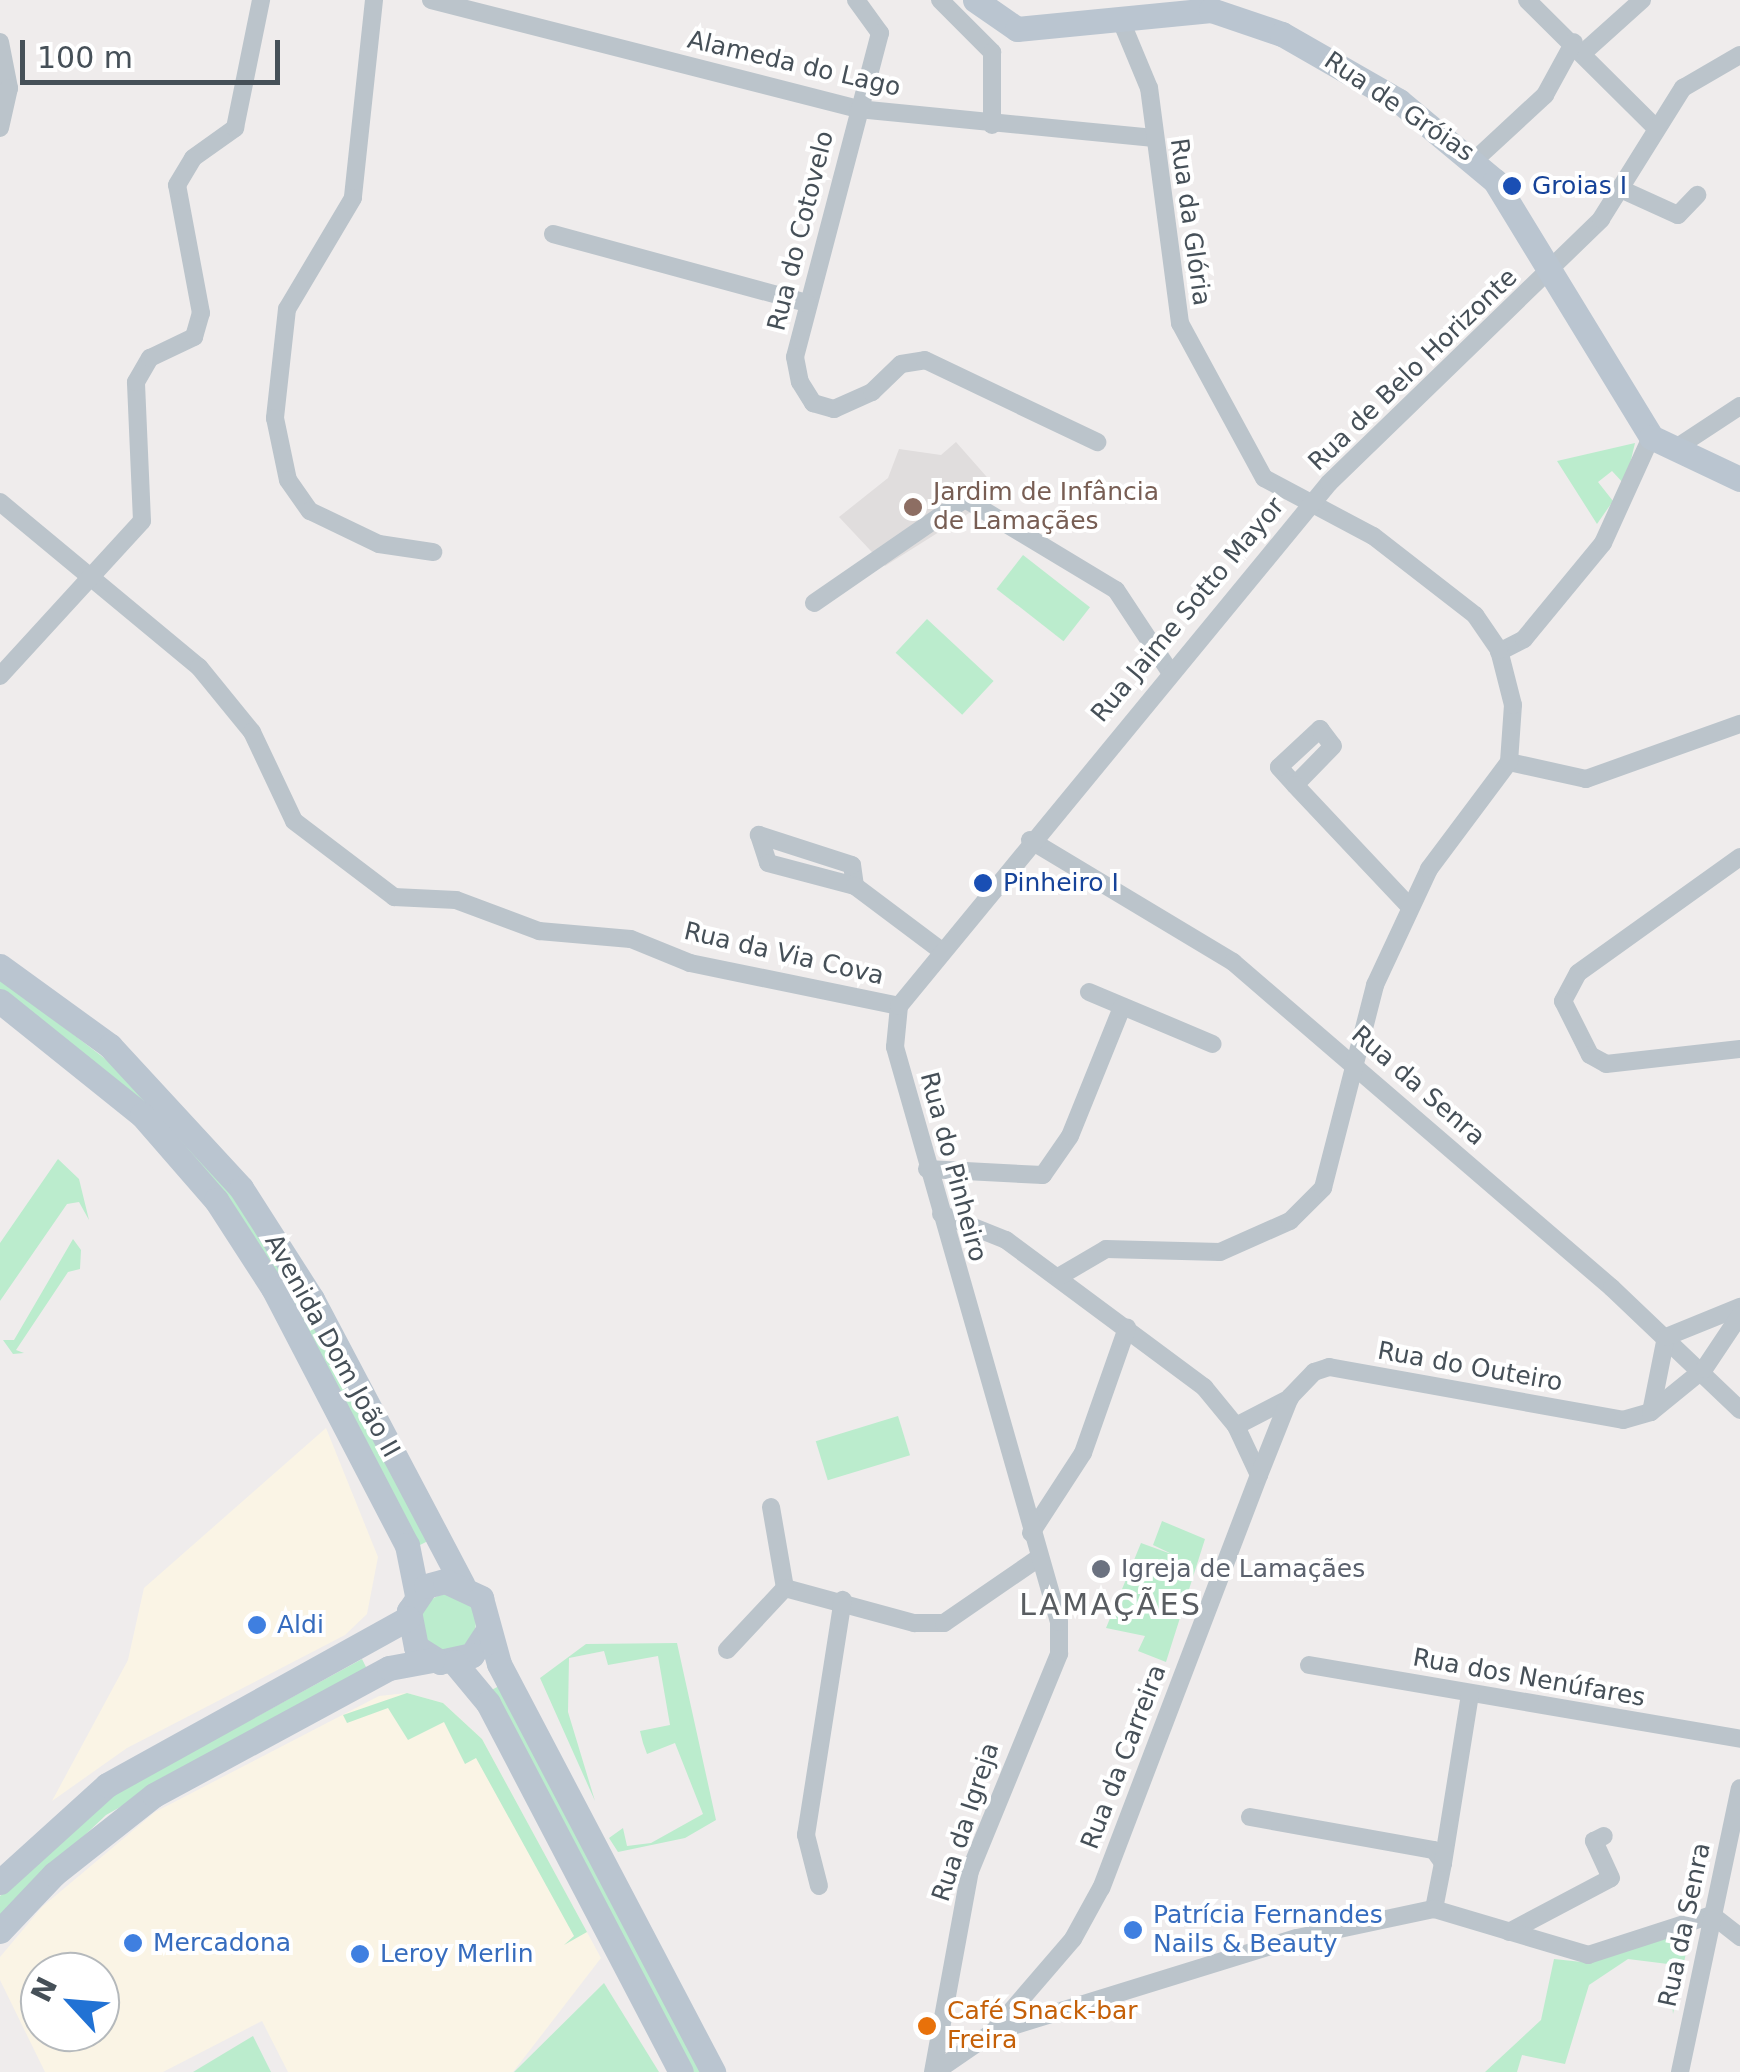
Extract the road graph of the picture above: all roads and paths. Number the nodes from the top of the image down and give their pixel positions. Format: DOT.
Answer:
graph roads {
  1 [pos="261,0"];
  2 [pos="374,0"];
  3 [pos="431,0"];
  4 [pos="856,0"];
  5 [pos="940,0"];
  6 [pos="975,0"];
  7 [pos="1527,0"];
  8 [pos="1642,0"];
  9 [pos="1210,5"];
  10 [pos="1122,23"];
  11 [pos="0,42"];
  12 [pos="1579,47"];
  13 [pos="1740,55"];
  14 [pos="858,109"];
  15 [pos="992,125"];
  16 [pos="1654,126"];
  17 [pos="0,128"];
  18 [pos="1152,138"];
  19 [pos="1477,158"];
  20 [pos="1625,190"];
  21 [pos="1698,195"];
  22 [pos="553,234"];
  23 [pos="1551,274"];
  24 [pos="807,303"];
  25 [pos="1740,406"];
  26 [pos="1097,442"];
  27 [pos="1662,444"];
  28 [pos="1740,479"];
  29 [pos="0,502"];
  30 [pos="1311,504"];
  31 [pos="433,552"];
  32 [pos="94,576"];
  33 [pos="814,602"];
  34 [pos="1500,652"];
  35 [pos="1170,672"];
  36 [pos="0,676"];
  37 [pos="1740,724"];
  38 [pos="1509,762"];
  39 [pos="1295,785"];
  40 [pos="1030,840"];
  41 [pos="1740,856"];
  42 [pos="855,886"];
  43 [pos="1408,906"];
  44 [pos="940,950"];
  45 [pos="0,966"];
  46 [pos="1089,992"];
  47 [pos="0,1001"];
  48 [pos="899,1006"];
  49 [pos="1122,1007"];
  50 [pos="1213,1044"];
  51 [pos="1740,1049"];
  52 [pos="1352,1061"];
  53 [pos="928,1169"];
  54 [pos="941,1214"];
  55 [pos="1060,1276"];
  56 [pos="1740,1306"];
  57 [pos="1740,1315"];
  58 [pos="1127,1328"];
  59 [pos="1666,1337"];
  60 [pos="1704,1369"];
  61 [pos="1290,1397"];
  62 [pos="1740,1410"];
  63 [pos="1651,1412"];
  64 [pos="1236,1426"];
  65 [pos="1259,1476"];
  66 [pos="771,1507"];
  67 [pos="1030,1533"];
  68 [pos="1038,1559"];
  69 [pos="463,1584"];
  70 [pos="785,1588"];
  71 [pos="843,1600"];
  72 [pos="412,1606"];
  73 [pos="488,1630"];
  74 [pos="727,1650"];
  75 [pos="1059,1654"];
  76 [pos="443,1661"];
  77 [pos="1309,1666"];
  78 [pos="1470,1694"];
  79 [pos="1740,1739"];
  80 [pos="1740,1788"];
  81 [pos="1250,1816"];
  82 [pos="1604,1836"];
  83 [pos="1733,1847"];
  84 [pos="1443,1863"];
  85 [pos="0,1882"];
  86 [pos="819,1886"];
  87 [pos="1434,1909"];
  88 [pos="1712,1915"];
  89 [pos="0,1931"];
  90 [pos="1509,1932"];
  91 [pos="1740,1936"];
  92 [pos="993,2032"];
  93 [pos="681,2072"];
  94 [pos="713,2072"];
  95 [pos="934,2072"];
  96 [pos="1680,2072"];
  1 -- 32 [label="street"];
  2 -- 31 [label="street"];
  3 -- 14 [label="street, Alameda do Lago"];
  4 -- 14 [label="street, Rua do Cotovelo"];
  5 -- 15 [label="street"];
  6 -- 10 [label="main road, Rua de Gróias"];
  7 -- 12 [label="street"];
  8 -- 12 [label="street"];
  9 -- 10 [label="main road, Rua de Gróias"];
  9 -- 19 [label="main road, Rua de Gróias"];
  10 -- 18 [label="street, Rua da Glória"];
  11 -- 17 [label="street"];
  12 -- 16 [label="street"];
  12 -- 19 [label="street"];
  13 -- 16 [label="street, Rua de Belo Horizonte"];
  14 -- 15 [label="street, Alameda do Lago"];
  14 -- 24 [label="street, Rua do Cotovelo"];
  15 -- 18 [label="street, Alameda do Lago"];
  16 -- 20 [label="street, Rua de Belo Horizonte"];
  18 -- 30 [label="street, Rua da Glória"];
  19 -- 23 [label="main road, Rua de Gróias"];
  20 -- 21 [label="street"];
  20 -- 23 [label="street, Rua de Belo Horizonte"];
  22 -- 24 [label="street"];
  23 -- 27 [label="main road, Rua de Gróias"];
  23 -- 30 [label="street, Rua de Belo Horizonte"];
  24 -- 26 [label="street, Rua do Cotovelo"];
  25 -- 27 [label="street"];
  27 -- 28 [label="main road"];
  27 -- 34 [label="street"];
  29 -- 32 [label="street, Rua da Via Cova"];
  30 -- 34 [label="street, Rua da Glória"];
  30 -- 35 [label="street, Rua Jaime Sotto Mayor"];
  32 -- 36 [label="street"];
  32 -- 48 [label="street, Rua da Via Cova"];
  33 -- 35 [label="street"];
  34 -- 38 [label="street"];
  35 -- 40 [label="street, Rua Jaime Sotto Mayor"];
  37 -- 38 [label="street"];
  38 -- 43 [label="street"];
  39 -- 43 [label="street"];
  40 -- 44 [label="street"];
  40 -- 52 [label="street, Rua da Senra"];
  41 -- 51 [label="street"];
  42 -- 42 [label="street"];
  42 -- 44 [label="street"];
  43 -- 52 [label="street"];
  44 -- 48 [label="street"];
  45 -- 69 [label="main road, Avenida Dom João II"];
  46 -- 49 [label="street"];
  47 -- 72 [label="main road, Avenida Dom João II"];
  48 -- 53 [label="street, Rua do Pinheiro"];
  49 -- 50 [label="street"];
  49 -- 53 [label="street"];
  52 -- 55 [label="street"];
  52 -- 59 [label="street, Rua da Senra"];
  53 -- 54 [label="street, Rua do Pinheiro"];
  54 -- 55 [label="street"];
  54 -- 67 [label="street, Rua do Pinheiro"];
  55 -- 58 [label="street"];
  56 -- 59 [label="street"];
  57 -- 60 [label="street"];
  58 -- 64 [label="street"];
  58 -- 67 [label="street"];
  59 -- 60 [label="street, Rua da Senra"];
  59 -- 63 [label="street"];
  60 -- 62 [label="street, Rua da Senra"];
  60 -- 63 [label="street"];
  61 -- 63 [label="street, Rua do Outeiro"];
  61 -- 64 [label="street"];
  61 -- 65 [label="street, Rua da Carreira"];
  64 -- 65 [label="street"];
  65 -- 92 [label="street, Rua da Carreira"];
  66 -- 70 [label="street"];
  67 -- 68 [label="street, Rua do Pinheiro"];
  68 -- 71 [label="street"];
  68 -- 75 [label="street, Rua do Pinheiro"];
  69 -- 72 [label="main road"];
  69 -- 73 [label="main road, Avenida Dom João II"];
  70 -- 71 [label="street"];
  70 -- 74 [label="street"];
  71 -- 86 [label="street"];
  72 -- 76 [label="main road, Avenida Dom João II"];
  72 -- 85 [label="main road"];
  73 -- 76 [label="main road"];
  73 -- 94 [label="main road, Avenida Dom João II"];
  75 -- 95 [label="street, Rua da Igreja"];
  76 -- 89 [label="main road"];
  76 -- 93 [label="main road, Avenida Dom João II"];
  77 -- 78 [label="street, Rua dos Nenúfares"];
  78 -- 79 [label="street, Rua dos Nenúfares"];
  78 -- 84 [label="street"];
  80 -- 83 [label="street, Rua da Senra"];
  81 -- 84 [label="street"];
  82 -- 90 [label="street"];
  83 -- 88 [label="street, Rua da Senra"];
  84 -- 87 [label="street"];
  87 -- 90 [label="street"];
  87 -- 92 [label="street"];
  88 -- 90 [label="street"];
  88 -- 91 [label="street"];
  88 -- 96 [label="street, Rua da Senra"];
  92 -- 95 [label="street"];
}
